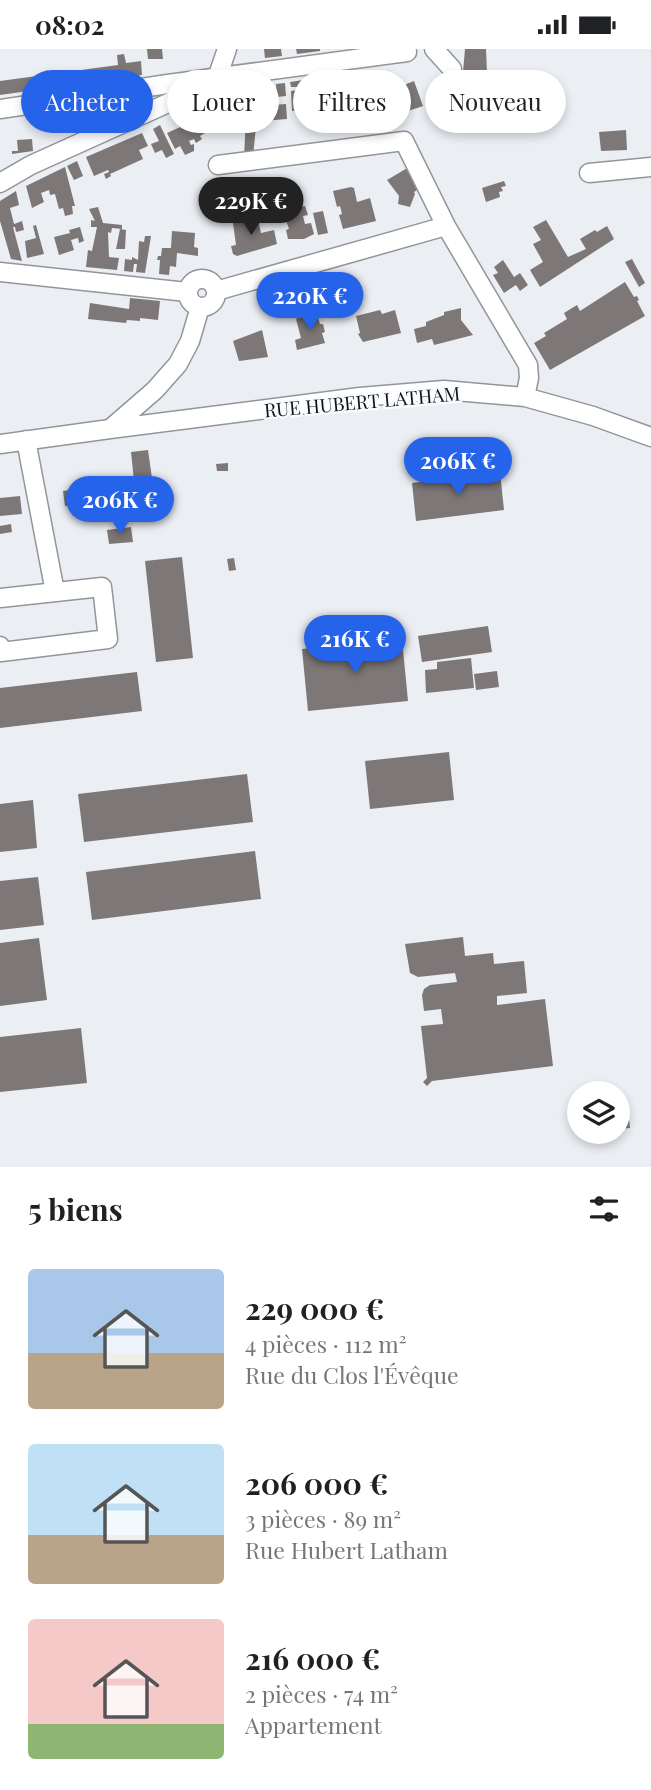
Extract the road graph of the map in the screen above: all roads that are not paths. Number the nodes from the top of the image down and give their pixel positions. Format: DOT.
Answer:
graph roads {
  1 [pos="434,49"];
  2 [pos="226,52"];
  3 [pos="407,53"];
  4 [pos="452,69"];
  5 [pos="220,70"];
  6 [pos="278,70"];
  7 [pos="167,85"];
  8 [pos="167,104"];
  9 [pos="0,109"];
  10 [pos="218,165"];
  11 [pos="651,167"];
  12 [pos="589,173"];
  13 [pos="0,183"];
  14 [pos="446,226"];
  15 [pos="0,272"];
  16 [pos="216,291"];
  17 [pos="187,292"];
  18 [pos="200,307"];
  19 [pos="525,397"];
  20 [pos="110,429"];
  21 [pos="651,437"];
  22 [pos="26,440"];
  23 [pos="0,444"];
  24 [pos="55,592"];
  25 [pos="0,599"];
  26 [pos="0,646"];
  1 -- 4 [label="street"];
  2 -- 5 [label="street"];
  3 -- 6 [label="street"];
  7 -- 9 [label="street"];
  8 -- 13 [label="street"];
  10 -- 14 [label="street"];
  11 -- 12 [label="street"];
  14 -- 16 [label="street"];
  14 -- 19 [label="street"];
  15 -- 17 [label="street"];
  16 -- 17 [label="street"];
  16 -- 18 [label="street"];
  17 -- 18 [label="street"];
  18 -- 20 [label="street"];
  19 -- 20 [label="street, RUE HUBERT LATHAM"];
  19 -- 21 [label="street, RUE HUBERT LATHAM"];
  20 -- 22 [label="street, RUE HUBERT LATHAM"];
  22 -- 23 [label="street, RUE HUBERT LATHAM"];
  22 -- 24 [label="street"];
  24 -- 25 [label="street"];
  24 -- 26 [label="street"];
}
